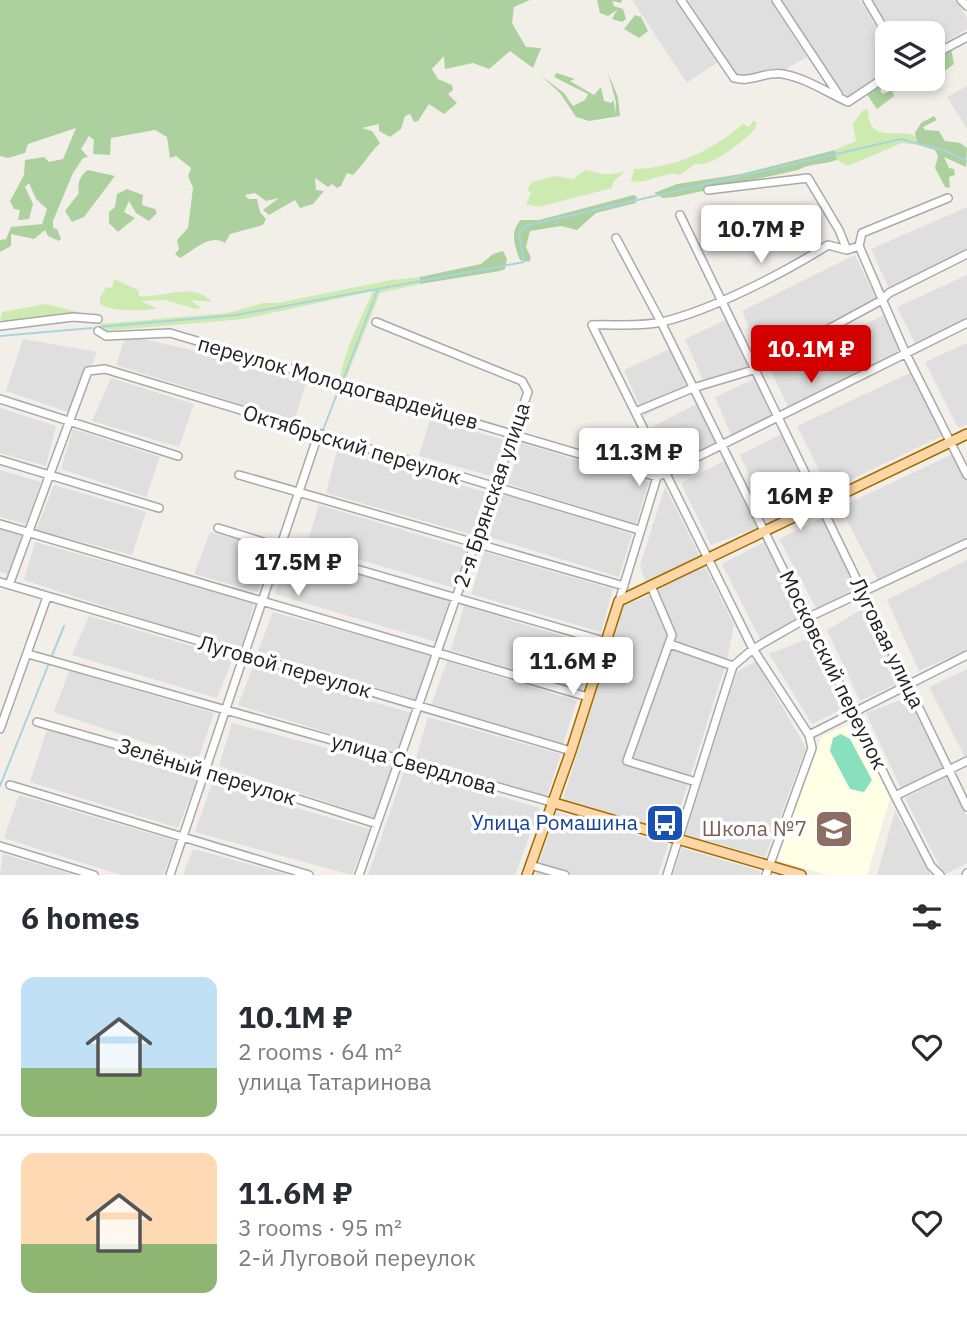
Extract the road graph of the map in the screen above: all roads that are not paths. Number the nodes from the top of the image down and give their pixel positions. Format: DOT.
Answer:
graph roads {
  1 [pos="681,0"];
  2 [pos="776,0"];
  3 [pos="867,0"];
  4 [pos="961,0"];
  5 [pos="967,6"];
  6 [pos="879,21"];
  7 [pos="967,37"];
  8 [pos="945,49"];
  9 [pos="875,85"];
  10 [pos="839,94"];
  11 [pos="708,190"];
  12 [pos="948,198"];
  13 [pos="680,215"];
  14 [pos="616,238"];
  15 [pos="859,246"];
  16 [pos="847,250"];
  17 [pos="967,254"];
  18 [pos="719,300"];
  19 [pos="882,300"];
  20 [pos="97,318"];
  21 [pos="376,322"];
  22 [pos="661,322"];
  23 [pos="967,323"];
  24 [pos="0,326"];
  25 [pos="98,331"];
  26 [pos="905,352"];
  27 [pos="753,370"];
  28 [pos="693,387"];
  29 [pos="0,399"];
  30 [pos="635,412"];
  31 [pos="777,419"];
  32 [pos="69,421"];
  33 [pos="513,434"];
  34 [pos="967,434"];
  35 [pos="318,435"];
  36 [pos="951,442"];
  37 [pos="722,446"];
  38 [pos="178,456"];
  39 [pos="0,460"];
  40 [pos="668,473"];
  41 [pos="239,475"];
  42 [pos="967,475"];
  43 [pos="50,477"];
  44 [pos="657,477"];
  45 [pos="495,488"];
  46 [pos="300,494"];
  47 [pos="820,506"];
  48 [pos="159,508"];
  49 [pos="0,524"];
  50 [pos="218,528"];
  51 [pos="639,530"];
  52 [pos="29,533"];
  53 [pos="765,533"];
  54 [pos="967,543"];
  55 [pos="476,544"];
  56 [pos="281,551"];
  57 [pos="710,559"];
  58 [pos="0,582"];
  59 [pos="9,585"];
  60 [pos="624,586"];
  61 [pos="651,586"];
  62 [pos="863,594"];
  63 [pos="47,597"];
  64 [pos="457,598"];
  65 [pos="618,601"];
  66 [pos="264,603"];
  67 [pos="807,618"];
  68 [pos="604,641"];
  69 [pos="670,644"];
  70 [pos="753,649"];
  71 [pos="438,652"];
  72 [pos="28,654"];
  73 [pos="967,655"];
  74 [pos="244,656"];
  75 [pos="733,666"];
  76 [pos="908,687"];
  77 [pos="588,697"];
  78 [pos="419,706"];
  79 [pos="226,711"];
  80 [pos="854,713"];
  81 [pos="37,722"];
  82 [pos="0,729"];
  83 [pos="809,735"];
  84 [pos="571,751"];
  85 [pos="399,760"];
  86 [pos="967,761"];
  87 [pos="206,770"];
  88 [pos="949,770"];
  89 [pos="696,782"];
  90 [pos="10,785"];
  91 [pos="895,796"];
  92 [pos="551,802"];
  93 [pos="967,807"];
  94 [pos="377,824"];
  95 [pos="184,838"];
  96 [pos="678,840"];
  97 [pos="0,846"];
  98 [pos="530,865"];
  99 [pos="768,870"];
  100 [pos="93,875"];
  101 [pos="170,875"];
  102 [pos="309,875"];
  103 [pos="359,875"];
  104 [pos="527,875"];
  105 [pos="565,875"];
  106 [pos="667,875"];
  107 [pos="801,875"];
  108 [pos="940,875"];
  1 -- 10 [label="street"];
  2 -- 10 [label="street"];
  3 -- 6 [label="street"];
  4 -- 5 [label="street"];
  7 -- 8 [label="street"];
  9 -- 10 [label="street"];
  11 -- 16 [label="street"];
  12 -- 15 [label="street"];
  13 -- 18 [label="street, Луговая улица"];
  14 -- 22 [label="street, Московский переулок"];
  15 -- 16 [label="street"];
  15 -- 19 [label="street"];
  16 -- 18 [label="street"];
  17 -- 19 [label="street"];
  18 -- 22 [label="street"];
  18 -- 27 [label="street, Луговая улица"];
  19 -- 26 [label="street"];
  19 -- 27 [label="street"];
  20 -- 24 [label="street"];
  21 -- 33 [label="street, 2-я Брянская улица"];
  22 -- 28 [label="street, Московский переулок"];
  22 -- 30 [label="street"];
  23 -- 26 [label="street"];
  25 -- 33 [label="street, переулок Молодогвардейцев"];
  26 -- 31 [label="street"];
  26 -- 36 [label="street"];
  27 -- 28 [label="street"];
  27 -- 31 [label="street, Луговая улица"];
  28 -- 30 [label="street"];
  28 -- 37 [label="street, Московский переулок"];
  29 -- 32 [label="street"];
  30 -- 40 [label="street"];
  31 -- 37 [label="street"];
  31 -- 47 [label="street, Луговая улица"];
  32 -- 35 [label="street, Октябрьский переулок"];
  32 -- 38 [label="street"];
  32 -- 43 [label="street"];
  33 -- 44 [label="street, переулок Молодогвардейцев"];
  33 -- 45 [label="street, 2-я Брянская улица"];
  34 -- 36 [label="main road"];
  35 -- 45 [label="street, Октябрьский переулок"];
  35 -- 46 [label="street"];
  36 -- 42 [label="street"];
  36 -- 47 [label="main road"];
  37 -- 40 [label="street"];
  37 -- 53 [label="street, Московский переулок"];
  39 -- 43 [label="street"];
  40 -- 44 [label="street"];
  40 -- 57 [label="street"];
  41 -- 46 [label="street"];
  43 -- 48 [label="street"];
  43 -- 52 [label="street"];
  44 -- 51 [label="street"];
  45 -- 51 [label="street, Октябрьский переулок"];
  45 -- 55 [label="street, 2-я Брянская улица"];
  46 -- 55 [label="street"];
  46 -- 56 [label="street"];
  47 -- 53 [label="main road"];
  47 -- 62 [label="street, Луговая улица"];
  49 -- 52 [label="street"];
  50 -- 56 [label="street"];
  51 -- 60 [label="street"];
  52 -- 59 [label="street"];
  52 -- 66 [label="street"];
  53 -- 57 [label="main road"];
  53 -- 67 [label="street, Московский переулок"];
  54 -- 62 [label="street"];
  55 -- 60 [label="street"];
  55 -- 64 [label="street, 2-я Брянская улица"];
  56 -- 64 [label="street"];
  56 -- 66 [label="street"];
  57 -- 61 [label="main road"];
  57 -- 70 [label="street"];
  58 -- 59 [label="street, Луговой переулок"];
  59 -- 63 [label="street, Луговой переулок"];
  60 -- 65 [label="street"];
  61 -- 65 [label="main road"];
  61 -- 69 [label="street"];
  62 -- 67 [label="street"];
  62 -- 76 [label="street, Луговая улица"];
  63 -- 72 [label="street"];
  63 -- 74 [label="street, Луговой переулок"];
  64 -- 68 [label="street"];
  64 -- 71 [label="street, 2-я Брянская улица"];
  65 -- 68 [label="main road"];
  66 -- 71 [label="street"];
  66 -- 74 [label="street"];
  67 -- 70 [label="street"];
  67 -- 80 [label="street, Московский переулок"];
  68 -- 77 [label="main road"];
  69 -- 75 [label="street"];
  69 -- 89 [label="street"];
  70 -- 75 [label="street"];
  70 -- 83 [label="street"];
  71 -- 77 [label="street"];
  71 -- 78 [label="street, 2-я Брянская улица"];
  72 -- 79 [label="street, улица Свердлова"];
  72 -- 82 [label="street"];
  73 -- 76 [label="street"];
  74 -- 78 [label="street, Луговой переулок"];
  74 -- 79 [label="street"];
  75 -- 89 [label="street"];
  76 -- 80 [label="street"];
  76 -- 88 [label="street, Луговая улица"];
  77 -- 84 [label="main road"];
  78 -- 84 [label="street, Луговой переулок"];
  78 -- 85 [label="street, 2-я Брянская улица"];
  79 -- 85 [label="street, улица Свердлова"];
  79 -- 87 [label="street"];
  80 -- 83 [label="street"];
  80 -- 91 [label="street, Московский переулок"];
  81 -- 87 [label="street, Зелёный переулок"];
  83 -- 99 [label="street"];
  84 -- 92 [label="main road"];
  85 -- 92 [label="street, улица Свердлова"];
  85 -- 94 [label="street, 2-я Брянская улица"];
  86 -- 88 [label="street"];
  87 -- 94 [label="street, Зелёный переулок"];
  87 -- 95 [label="street"];
  88 -- 91 [label="street"];
  88 -- 93 [label="street, Луговая улица"];
  89 -- 96 [label="street"];
  90 -- 95 [label="street"];
  91 -- 108 [label="street, Московский переулок"];
  92 -- 96 [label="main road, улица Свердлова"];
  92 -- 98 [label="main road"];
  94 -- 103 [label="street, 2-я Брянская улица"];
  95 -- 101 [label="street"];
  95 -- 102 [label="street"];
  96 -- 99 [label="main road, улица Свердлова"];
  96 -- 106 [label="street"];
  97 -- 100 [label="street"];
  98 -- 104 [label="main road"];
  98 -- 105 [label="street"];
  99 -- 107 [label="main road, улица Свердлова"];
}
